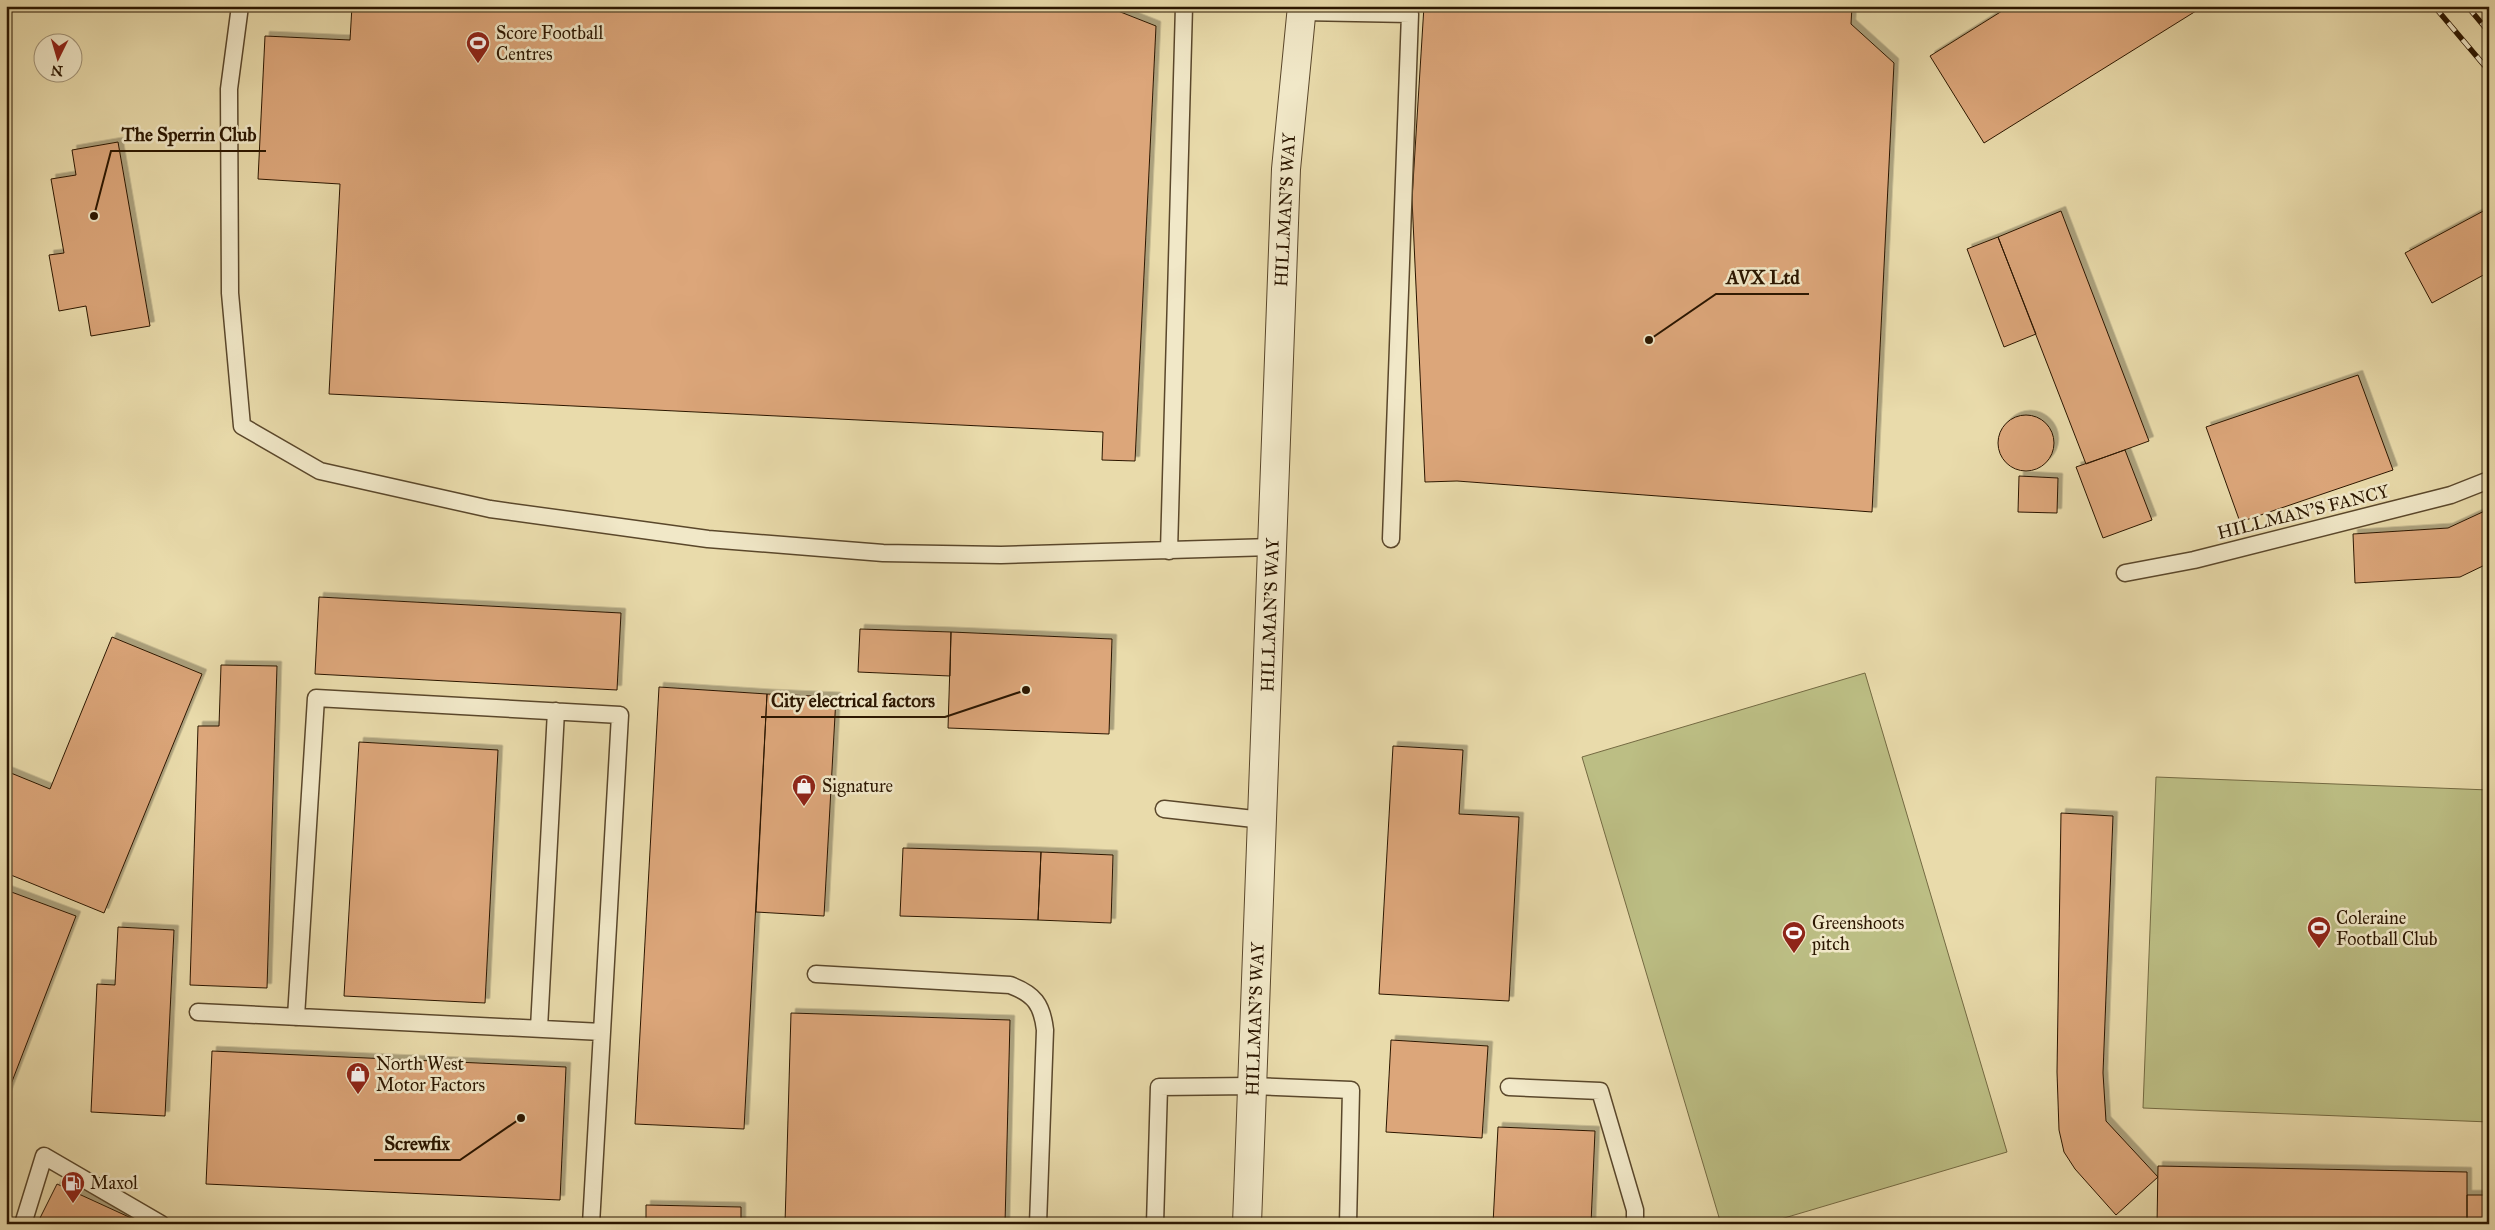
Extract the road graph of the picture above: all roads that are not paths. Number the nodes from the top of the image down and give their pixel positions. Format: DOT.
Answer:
graph roads {
  1 [pos="240,6"];
  2 [pos="1184,6"];
  3 [pos="1302,9"];
  4 [pos="2489,480"];
  5 [pos="1391,540"];
  6 [pos="1273,547"];
  7 [pos="1169,551"];
  8 [pos="2125,573"];
  9 [pos="556,711"];
  10 [pos="1164,809"];
  11 [pos="1263,820"];
  12 [pos="816,974"];
  13 [pos="198,1012"];
  14 [pos="296,1017"];
  15 [pos="539,1028"];
  16 [pos="602,1032"];
  17 [pos="1252,1086"];
  18 [pos="1509,1087"];
  19 [pos="23,1224"];
  20 [pos="161,1224"];
  21 [pos="591,1224"];
  22 [pos="1038,1224"];
  23 [pos="1155,1224"];
  24 [pos="1247,1224"];
  25 [pos="1348,1224"];
  26 [pos="1635,1224"];
  1 -- 7 [label="lane"];
  2 -- 7 [label="lane"];
  3 -- 5 [label="lane"];
  3 -- 6 [label="street, HILLMAN'S WAY"];
  4 -- 8 [label="lane, HILLMAN'S FANCY"];
  6 -- 7 [label="lane"];
  6 -- 11 [label="street, HILLMAN'S WAY"];
  9 -- 14 [label="lane"];
  9 -- 15 [label="lane"];
  9 -- 16 [label="lane"];
  10 -- 11 [label="lane"];
  11 -- 17 [label="street, HILLMAN'S WAY"];
  12 -- 22 [label="lane"];
  13 -- 14 [label="lane"];
  14 -- 15 [label="lane"];
  15 -- 16 [label="lane"];
  16 -- 21 [label="lane"];
  17 -- 23 [label="lane"];
  17 -- 24 [label="street, HILLMAN'S WAY"];
  17 -- 25 [label="lane"];
  18 -- 26 [label="lane"];
  19 -- 20 [label="lane"];
}
